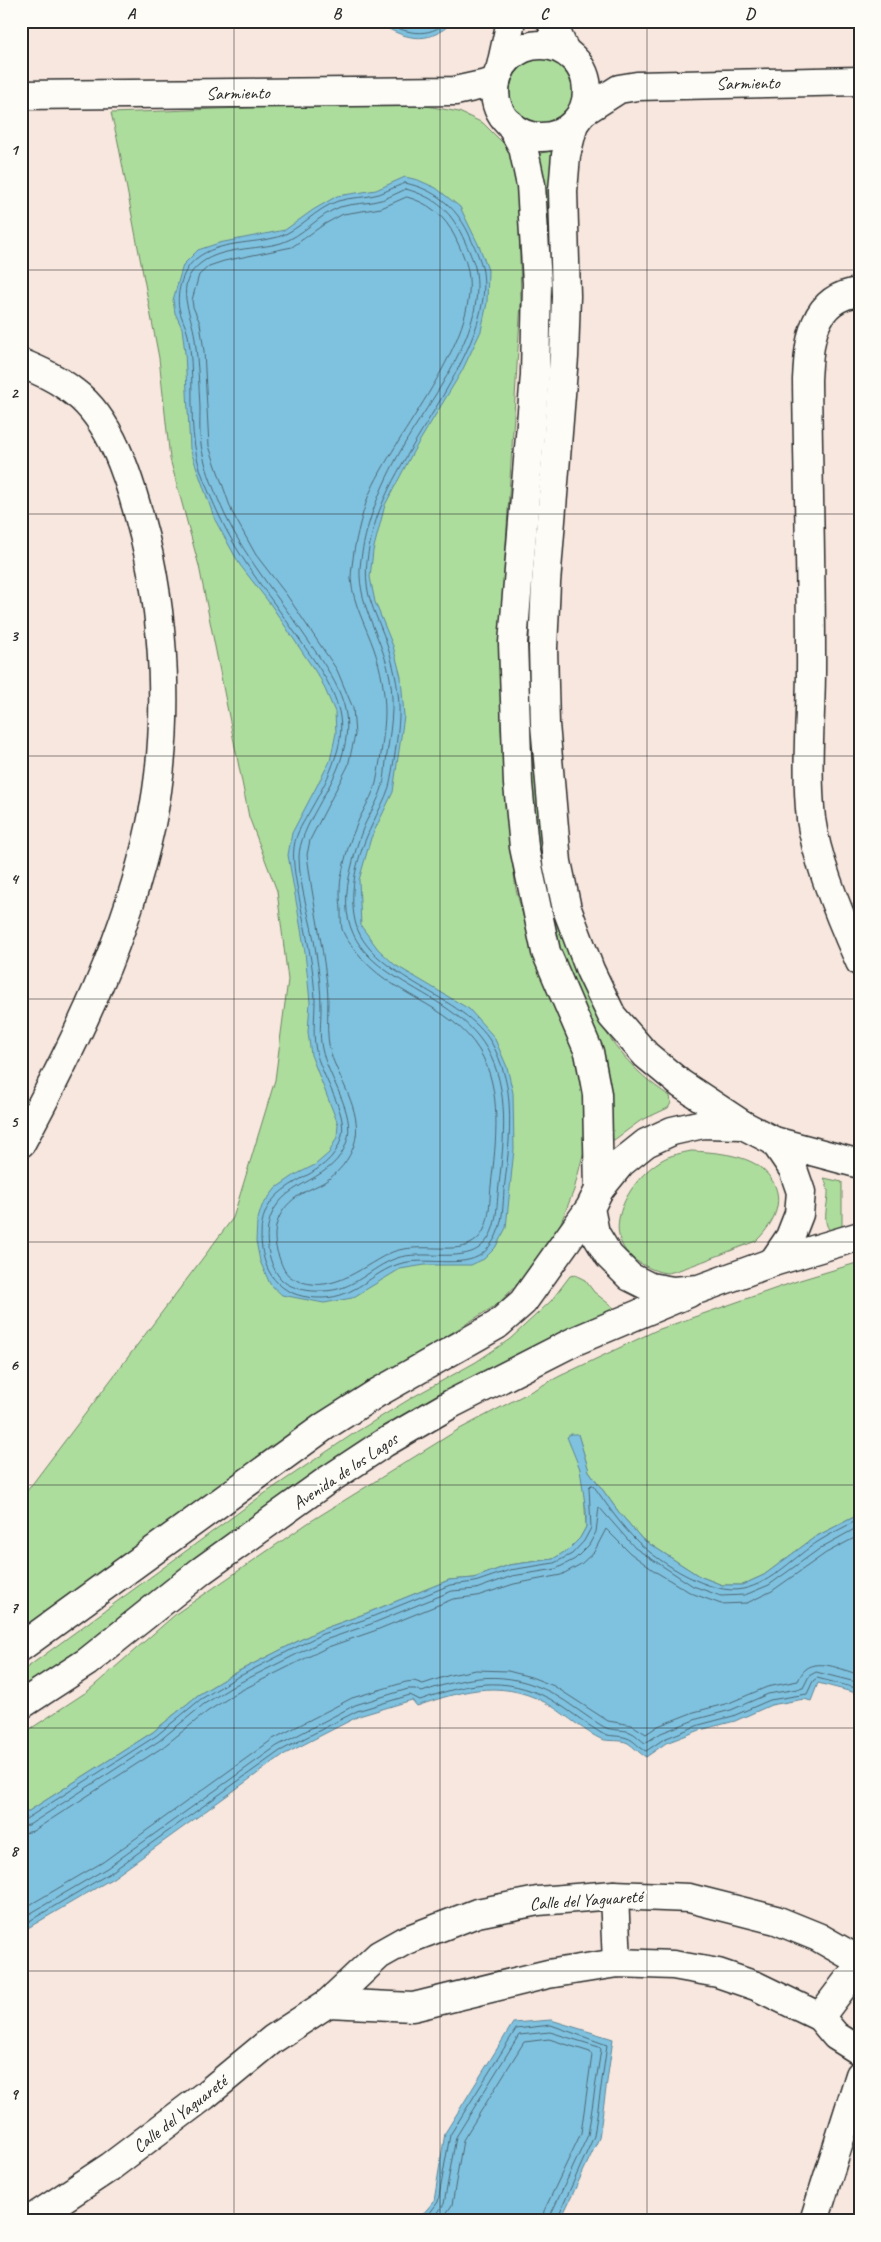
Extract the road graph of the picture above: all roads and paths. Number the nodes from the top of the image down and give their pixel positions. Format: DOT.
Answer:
graph roads {
  1 [pos="511,21"];
  2 [pos="551,21"];
  3 [pos="571,56"];
  4 [pos="498,77"];
  5 [pos="860,81"];
  6 [pos="637,86"];
  7 [pos="455,91"];
  8 [pos="21,95"];
  9 [pos="505,118"];
  10 [pos="578,118"];
  11 [pos="860,292"];
  12 [pos="21,363"];
  13 [pos="860,962"];
  14 [pos="742,1125"];
  15 [pos="774,1141"];
  16 [pos="21,1143"];
  17 [pos="860,1164"];
  18 [pos="595,1199"];
  19 [pos="860,1236"];
  20 [pos="773,1262"];
  21 [pos="699,1289"];
  22 [pos="21,1647"];
  23 [pos="21,1706"];
  24 [pos="614,1895"];
  25 [pos="860,1961"];
  26 [pos="617,1963"];
  27 [pos="860,1969"];
  28 [pos="328,2003"];
  29 [pos="820,2017"];
  30 [pos="860,2051"];
  31 [pos="860,2075"];
  32 [pos="29,2221"];
  33 [pos="814,2221"];
  1 -- 4 [label="street"];
  2 -- 3 [label="street"];
  3 -- 4 [label="street"];
  3 -- 6 [label="street, Sarmiento"];
  3 -- 10 [label="street"];
  4 -- 7 [label="street, Sarmiento"];
  4 -- 9 [label="street"];
  5 -- 6 [label="street, Sarmiento"];
  6 -- 10 [label="street, Sarmiento"];
  7 -- 8 [label="street, Sarmiento"];
  7 -- 9 [label="street, Sarmiento"];
  9 -- 10 [label="street"];
  9 -- 18 [label="street"];
  10 -- 14 [label="street"];
  11 -- 13 [label="street"];
  12 -- 16 [label="street"];
  14 -- 15 [label="street"];
  14 -- 18 [label="street"];
  15 -- 17 [label="street"];
  15 -- 20 [label="street"];
  18 -- 21 [label="street"];
  18 -- 22 [label="street"];
  19 -- 20 [label="street"];
  20 -- 21 [label="street"];
  21 -- 23 [label="street, Avenida de los Lagos"];
  24 -- 25 [label="street, Calle del Yaguareté"];
  24 -- 26 [label="street"];
  24 -- 28 [label="street, Calle del Yaguareté"];
  26 -- 28 [label="street"];
  26 -- 29 [label="street"];
  27 -- 29 [label="street"];
  28 -- 32 [label="street, Calle del Yaguareté"];
  29 -- 30 [label="street"];
  31 -- 33 [label="street"];
}
